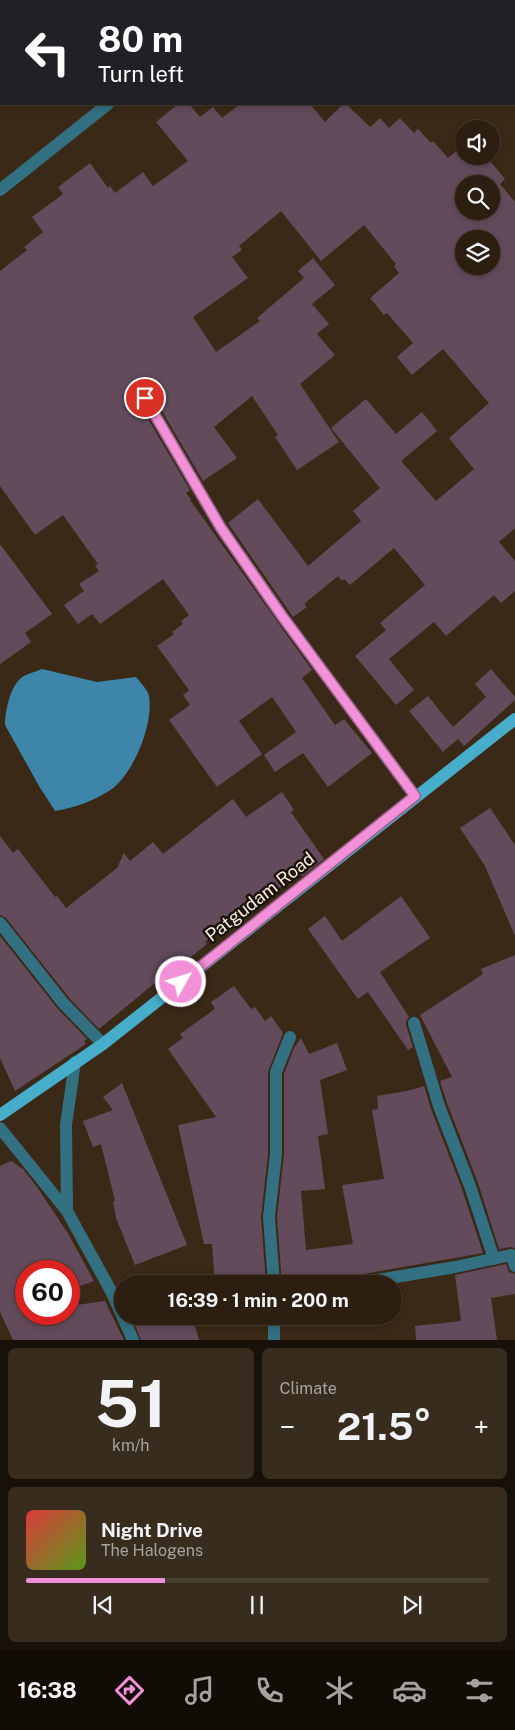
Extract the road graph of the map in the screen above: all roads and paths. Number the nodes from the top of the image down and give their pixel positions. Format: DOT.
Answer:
graph roads {
  1 [pos="107,105"];
  2 [pos="0,190"];
  3 [pos="145,398"];
  4 [pos="515,719"];
  5 [pos="415,796"];
  6 [pos="0,922"];
  7 [pos="414,1023"];
  8 [pos="290,1037"];
  9 [pos="102,1044"];
  10 [pos="75,1062"];
  11 [pos="0,1114"];
  12 [pos="0,1128"];
  13 [pos="67,1211"];
  14 [pos="494,1259"];
  15 [pos="515,1266"];
  16 [pos="273,1275"];
  17 [pos="402,1276"];
  18 [pos="274,1325"];
  19 [pos="133,1340"];
  20 [pos="274,1340"];
  1 -- 2 [label="street"];
  3 -- 5 [label="street"];
  4 -- 5 [label="main road, Patgudam Road"];
  5 -- 9 [label="main road, Patgudam Road"];
  6 -- 9 [label="street"];
  7 -- 14 [label="street"];
  8 -- 16 [label="street"];
  9 -- 10 [label="main road, Patgudam Road"];
  10 -- 11 [label="main road, Patgudam Road"];
  10 -- 13 [label="street"];
  12 -- 13 [label="street"];
  13 -- 19 [label="street"];
  14 -- 15 [label="street"];
  14 -- 17 [label="street"];
  18 -- 20 [label="street"];
}
